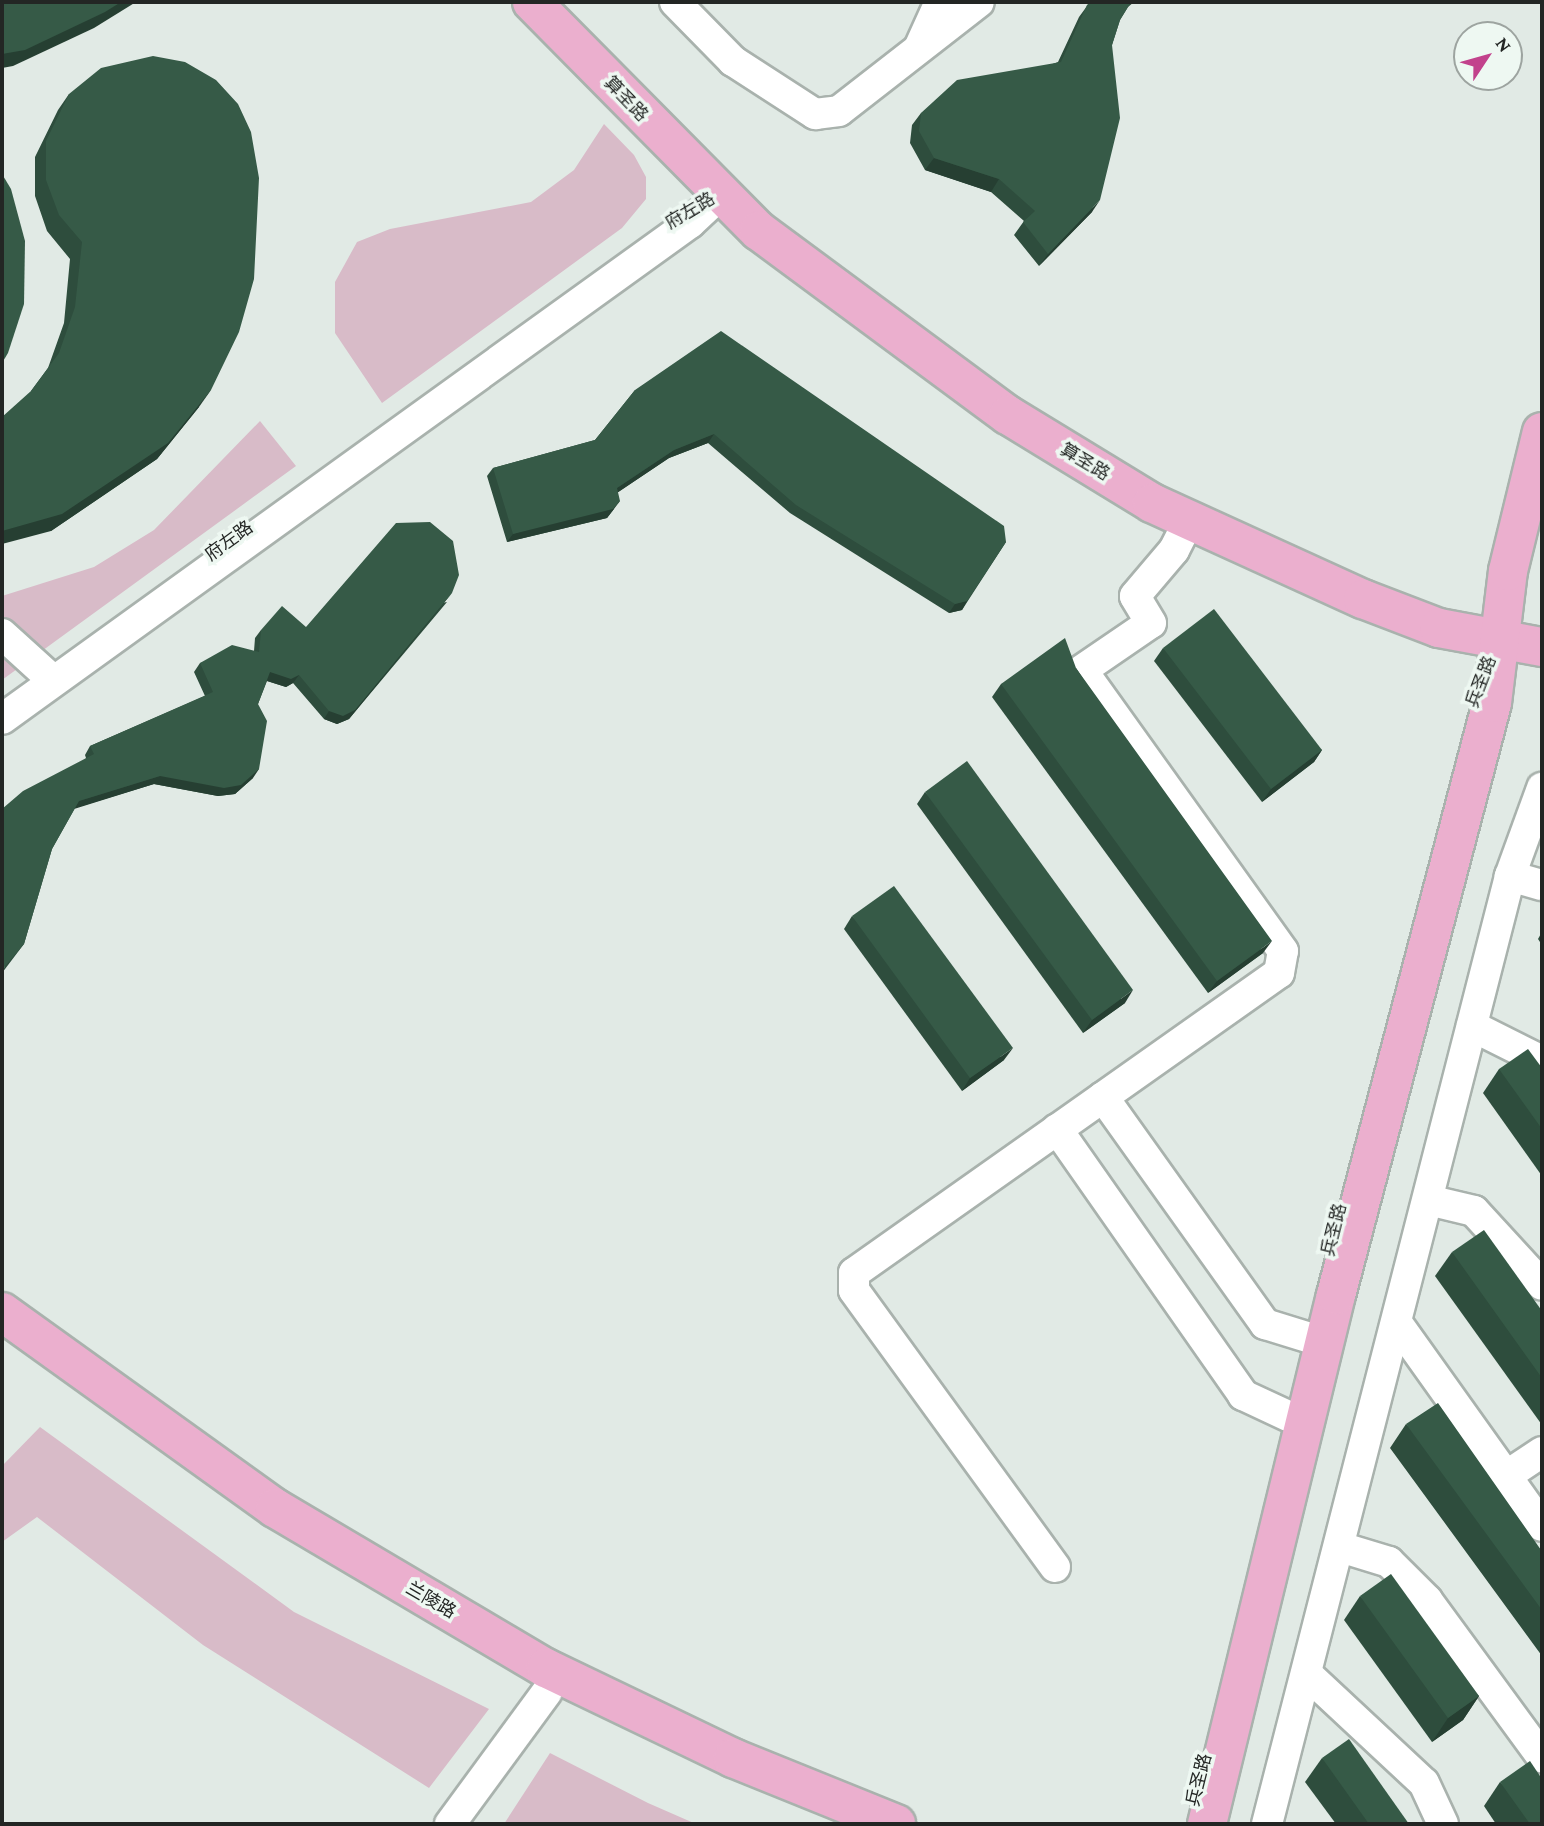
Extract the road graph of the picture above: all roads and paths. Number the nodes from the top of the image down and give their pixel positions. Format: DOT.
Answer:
graph roads {
  1 [pos="532,2"];
  2 [pos="559,2"];
  3 [pos="675,2"];
  4 [pos="940,2"];
  5 [pos="979,2"];
  6 [pos="920,48"];
  7 [pos="723,192"];
  8 [pos="1542,432"];
  9 [pos="1542,507"];
  10 [pos="1189,520"];
  11 [pos="2,634"];
  12 [pos="1498,640"];
  13 [pos="1542,646"];
  14 [pos="1542,667"];
  15 [pos="46,674"];
  16 [pos="2,706"];
  17 [pos="2,719"];
  18 [pos="1542,788"];
  19 [pos="1510,876"];
  20 [pos="1542,885"];
  21 [pos="1472,1026"];
  22 [pos="1542,1061"];
  23 [pos="1103,1097"];
  24 [pos="1058,1129"];
  25 [pos="1427,1200"];
  26 [pos="1542,1285"];
  27 [pos="2,1312"];
  28 [pos="1396,1323"];
  29 [pos="1307,1336"];
  30 [pos="2,1340"];
  31 [pos="1288,1416"];
  32 [pos="1542,1452"];
  33 [pos="1506,1476"];
  34 [pos="1542,1526"];
  35 [pos="1340,1548"];
  36 [pos="1055,1567"];
  37 [pos="1308,1675"];
  38 [pos="547,1692"];
  39 [pos="1542,1757"];
  40 [pos="450,1824"];
  41 [pos="839,1824"];
  42 [pos="896,1824"];
  43 [pos="1188,1824"];
  44 [pos="1207,1824"];
  45 [pos="1267,1824"];
  46 [pos="1443,1824"];
  1 -- 7 [label="main road, 算圣路"];
  2 -- 7 [label="main road, 算圣路"];
  3 -- 6 [label="street"];
  4 -- 6 [label="street"];
  5 -- 6 [label="street"];
  7 -- 10 [label="main road, 算圣路"];
  7 -- 12 [label="main road, 算圣路"];
  7 -- 15 [label="street, 府左路"];
  7 -- 17 [label="street, 府左路"];
  8 -- 12 [label="main road, 兵圣路"];
  9 -- 12 [label="main road, 兵圣路"];
  10 -- 12 [label="main road, 算圣路"];
  10 -- 23 [label="street"];
  11 -- 15 [label="street"];
  12 -- 13 [label="main road, 算圣路"];
  12 -- 14 [label="main road, 算圣路"];
  12 -- 29 [label="main road, 兵圣路"];
  12 -- 44 [label="main road, 兵圣路"];
  15 -- 16 [label="street, 府左路"];
  18 -- 19 [label="street"];
  19 -- 20 [label="street"];
  19 -- 21 [label="street"];
  21 -- 22 [label="street"];
  21 -- 25 [label="street"];
  23 -- 24 [label="street"];
  23 -- 29 [label="street"];
  24 -- 31 [label="street"];
  24 -- 36 [label="street"];
  25 -- 26 [label="street"];
  25 -- 28 [label="street"];
  27 -- 42 [label="main road, 兰陵路"];
  28 -- 33 [label="street"];
  28 -- 35 [label="street"];
  29 -- 31 [label="main road, 兵圣路"];
  30 -- 38 [label="main road, 兰陵路"];
  31 -- 43 [label="main road, 兵圣路"];
  32 -- 33 [label="street"];
  33 -- 34 [label="street"];
  35 -- 37 [label="street"];
  35 -- 39 [label="street"];
  37 -- 45 [label="street"];
  37 -- 46 [label="street"];
  38 -- 40 [label="street"];
  38 -- 41 [label="main road, 兰陵路"];
}
